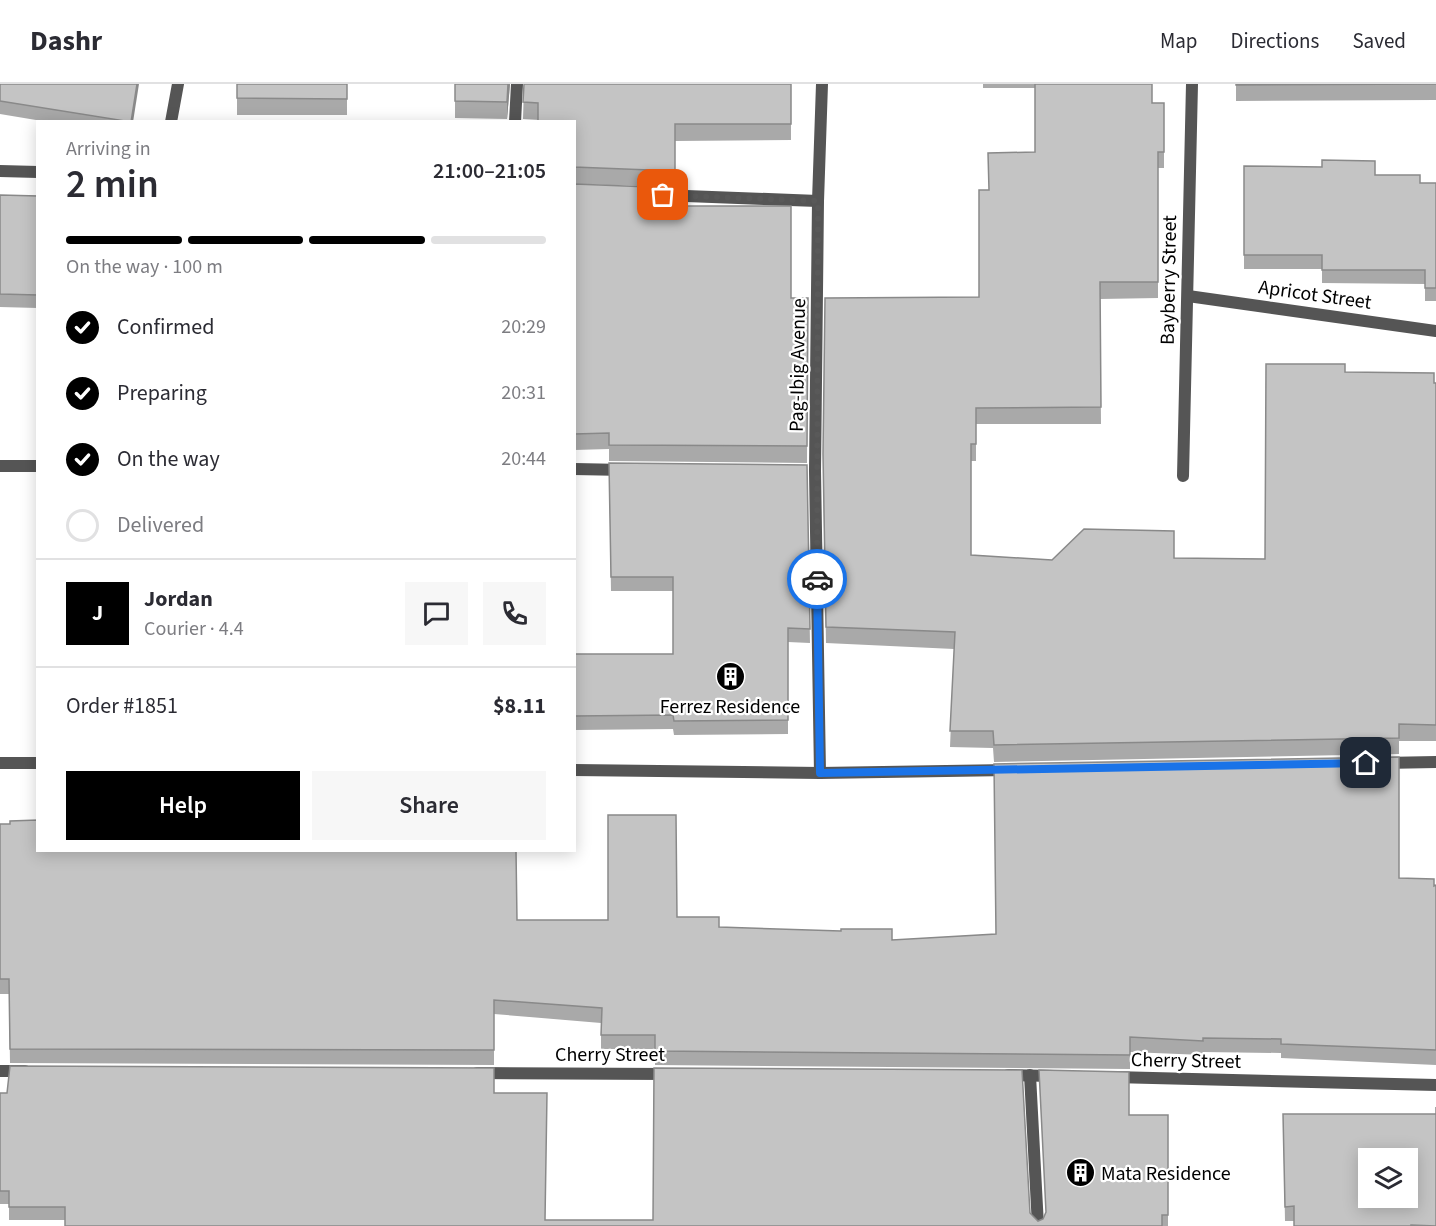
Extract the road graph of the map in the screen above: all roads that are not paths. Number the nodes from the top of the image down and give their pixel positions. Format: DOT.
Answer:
graph roads {
  1 [pos="178,84"];
  2 [pos="517,84"];
  3 [pos="822,84"];
  4 [pos="1192,84"];
  5 [pos="171,120"];
  6 [pos="515,120"];
  7 [pos="0,171"];
  8 [pos="36,172"];
  9 [pos="644,195"];
  10 [pos="818,201"];
  11 [pos="1188,296"];
  12 [pos="1436,331"];
  13 [pos="0,466"];
  14 [pos="36,466"];
  15 [pos="576,469"];
  16 [pos="643,470"];
  17 [pos="1183,476"];
  18 [pos="1436,762"];
  19 [pos="0,763"];
  20 [pos="36,763"];
  21 [pos="1366,763"];
  22 [pos="1022,769"];
  23 [pos="576,770"];
  24 [pos="820,773"];
  25 [pos="0,1071"];
  26 [pos="36,1071"];
  27 [pos="467,1073"];
  28 [pos="683,1074"];
  29 [pos="994,1075"];
  30 [pos="1030,1076"];
  31 [pos="1066,1076"];
  32 [pos="1102,1077"];
  33 [pos="1436,1085"];
  34 [pos="1038,1226"];
  1 -- 5 [label="street"];
  2 -- 6 [label="street"];
  3 -- 10 [label="street, Pag-Ibig Avenue"];
  4 -- 11 [label="street, Bayberry Street"];
  7 -- 8 [label="street"];
  9 -- 10 [label="street"];
  10 -- 24 [label="street, Pag-Ibig Avenue"];
  11 -- 12 [label="street, Apricot Street"];
  11 -- 17 [label="street, Bayberry Street"];
  13 -- 14 [label="street"];
  15 -- 16 [label="street"];
  18 -- 21 [label="street"];
  19 -- 20 [label="street"];
  22 -- 24 [label="street"];
  23 -- 24 [label="street"];
  25 -- 26 [label="street"];
  27 -- 28 [label="street, Cherry Street"];
  29 -- 30 [label="street"];
  30 -- 31 [label="street"];
  30 -- 34 [label="street"];
  32 -- 33 [label="street, Cherry Street"];
}
